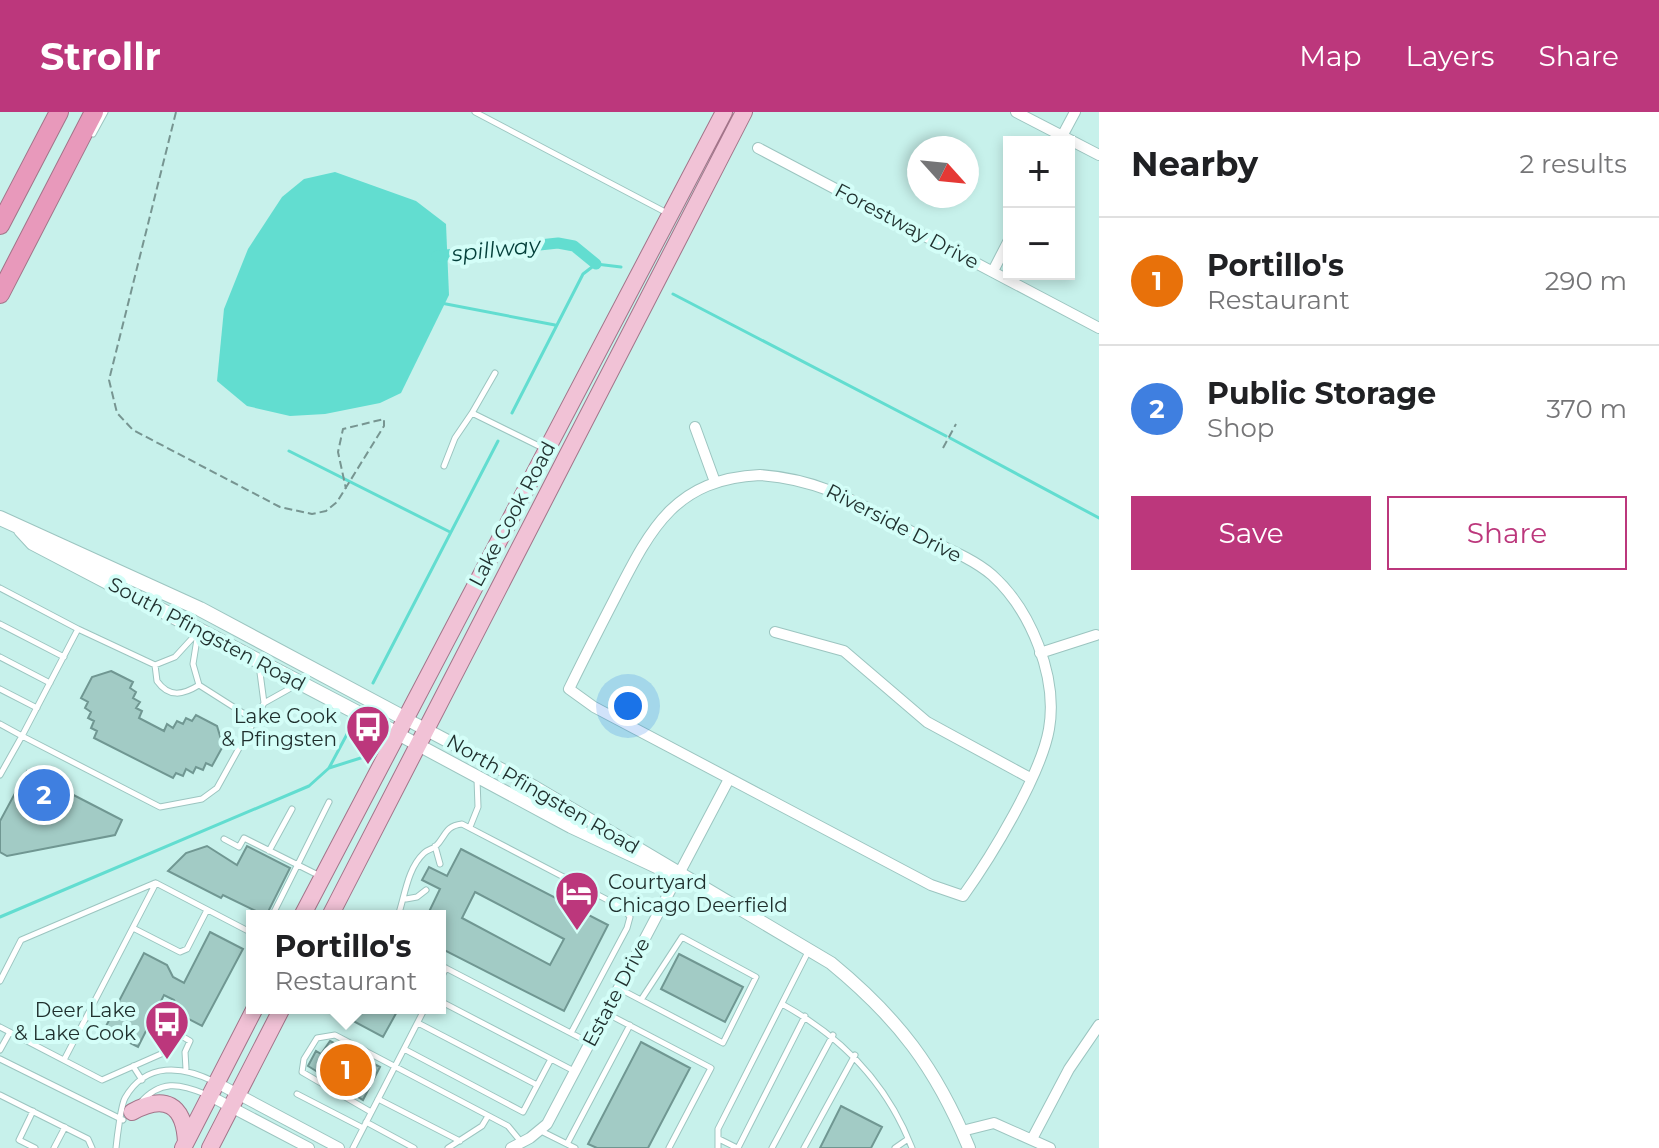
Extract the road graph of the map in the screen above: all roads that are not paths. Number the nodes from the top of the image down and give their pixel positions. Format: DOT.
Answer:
graph roads {
  1 [pos="53,112"];
  2 [pos="59,112"];
  3 [pos="94,112"];
  4 [pos="105,112"];
  5 [pos="475,112"];
  6 [pos="724,112"];
  7 [pos="744,112"];
  8 [pos="1016,112"];
  9 [pos="1075,112"];
  10 [pos="1056,136"];
  11 [pos="1063,136"];
  12 [pos="1075,145"];
  13 [pos="758,148"];
  14 [pos="1099,155"];
  15 [pos="670,215"];
  16 [pos="2,221"];
  17 [pos="29,237"];
  18 [pos="1003,252"];
  19 [pos="993,271"];
  20 [pos="0,294"];
  21 [pos="1099,328"];
  22 [pos="495,373"];
  23 [pos="472,413"];
  24 [pos="695,427"];
  25 [pos="546,449"];
  26 [pos="444,466"];
  27 [pos="715,482"];
  28 [pos="0,518"];
  29 [pos="21,530"];
  30 [pos="0,588"];
  31 [pos="0,624"];
  32 [pos="78,629"];
  33 [pos="198,632"];
  34 [pos="775,632"];
  35 [pos="1096,635"];
  36 [pos="1040,653"];
  37 [pos="0,657"];
  38 [pos="64,657"];
  39 [pos="259,662"];
  40 [pos="155,665"];
  41 [pos="50,683"];
  42 [pos="300,683"];
  43 [pos="199,685"];
  44 [pos="0,689"];
  45 [pos="264,703"];
  46 [pos="37,708"];
  47 [pos="254,720"];
  48 [pos="0,724"];
  49 [pos="400,725"];
  50 [pos="426,729"];
  51 [pos="22,736"];
  52 [pos="418,745"];
  53 [pos="0,775"];
  54 [pos="477,778"];
  55 [pos="1030,778"];
  56 [pos="729,779"];
  57 [pos="329,802"];
  58 [pos="292,809"];
  59 [pos="469,827"];
  60 [pos="224,839"];
  61 [pos="435,846"];
  62 [pos="269,851"];
  63 [pos="300,864"];
  64 [pos="440,864"];
  65 [pos="678,875"];
  66 [pos="322,877"];
  67 [pos="156,883"];
  68 [pos="426,890"];
  69 [pos="406,899"];
  70 [pos="207,910"];
  71 [pos="275,910"];
  72 [pos="305,910"];
  73 [pos="333,910"];
  74 [pos="401,910"];
  75 [pos="133,928"];
  76 [pos="246,930"];
  77 [pos="810,948"];
  78 [pos="446,968"];
  79 [pos="0,981"];
  80 [pos="617,988"];
  81 [pos="641,1000"];
  82 [pos="782,1003"];
  83 [pos="446,1004"];
  84 [pos="604,1012"];
  85 [pos="252,1014"];
  86 [pos="279,1014"];
  87 [pos="422,1014"];
  88 [pos="805,1016"];
  89 [pos="418,1023"];
  90 [pos="630,1025"];
  91 [pos="1099,1025"];
  92 [pos="0,1027"];
  93 [pos="10,1032"];
  94 [pos="571,1033"];
  95 [pos="833,1035"];
  96 [pos="1094,1041"];
  97 [pos="589,1042"];
  98 [pos="404,1049"];
  99 [pos="0,1050"];
  100 [pos="855,1055"];
  101 [pos="0,1059"];
  102 [pos="551,1059"];
  103 [pos="64,1060"];
  104 [pos="133,1066"];
  105 [pos="395,1067"];
  106 [pos="186,1069"];
  107 [pos="574,1071"];
  108 [pos="142,1080"];
  109 [pos="537,1085"];
  110 [pos="213,1090"];
  111 [pos="297,1094"];
  112 [pos="0,1095"];
  113 [pos="378,1099"];
  114 [pos="235,1100"];
  115 [pos="33,1111"];
  116 [pos="371,1112"];
  117 [pos="128,1116"];
  118 [pos="488,1116"];
  119 [pos="364,1125"];
  120 [pos="65,1127"];
  121 [pos="541,1131"];
  122 [pos="962,1131"];
  123 [pos="718,1138"];
  124 [pos="908,1139"];
  125 [pos="460,1141"];
  126 [pos="522,1143"];
  127 [pos="1031,1143"];
  128 [pos="567,1144"];
  129 [pos="184,1146"];
  130 [pos="35,1148"];
  131 [pos="54,1148"];
  132 [pos="92,1148"];
  133 [pos="116,1148"];
  134 [pos="210,1148"];
  135 [pos="309,1148"];
  136 [pos="339,1148"];
  137 [pos="353,1148"];
  138 [pos="414,1148"];
  139 [pos="448,1148"];
  140 [pos="511,1148"];
  141 [pos="575,1148"];
  142 [pos="669,1148"];
  143 [pos="718,1148"];
  144 [pos="738,1148"];
  145 [pos="772,1148"];
  146 [pos="804,1148"];
  147 [pos="895,1148"];
  148 [pos="912,1148"];
  149 [pos="969,1148"];
  150 [pos="1050,1148"];
  1 -- 16 [label="lane"];
  2 -- 16 [label="highway"];
  3 -- 17 [label="highway"];
  4 -- 17 [label="lane"];
  5 -- 15 [label="lane"];
  6 -- 15 [label="main road, Lake Cook Road"];
  7 -- 50 [label="main road, Lake Cook Road"];
  8 -- 10 [label="street"];
  9 -- 11 [label="street"];
  12 -- 14 [label="street"];
  13 -- 19 [label="street, Forestway Drive"];
  15 -- 25 [label="main road, Lake Cook Road"];
  17 -- 20 [label="highway"];
  18 -- 19 [label="street"];
  19 -- 21 [label="street, Forestway Drive"];
  22 -- 23 [label="lane"];
  23 -- 25 [label="lane"];
  23 -- 26 [label="lane"];
  24 -- 27 [label="street"];
  25 -- 49 [label="main road, Lake Cook Road"];
  27 -- 36 [label="street, Riverside Drive"];
  27 -- 56 [label="street, Riverside Drive"];
  28 -- 29 [label="main road, South Pfingsten Road"];
  29 -- 33 [label="main road, South Pfingsten Road"];
  29 -- 49 [label="main road, South Pfingsten Road"];
  30 -- 32 [label="lane"];
  31 -- 38 [label="lane"];
  32 -- 38 [label="lane"];
  32 -- 40 [label="lane"];
  33 -- 39 [label="main road, South Pfingsten Road"];
  33 -- 40 [label="lane"];
  33 -- 43 [label="lane"];
  34 -- 55 [label="street"];
  35 -- 36 [label="street"];
  36 -- 55 [label="street, Riverside Drive"];
  37 -- 41 [label="lane"];
  38 -- 41 [label="lane"];
  39 -- 42 [label="main road, South Pfingsten Road"];
  39 -- 45 [label="lane"];
  40 -- 43 [label="lane"];
  41 -- 46 [label="lane"];
  42 -- 45 [label="lane"];
  42 -- 49 [label="main road, South Pfingsten Road"];
  43 -- 47 [label="lane"];
  44 -- 46 [label="lane"];
  45 -- 47 [label="lane"];
  46 -- 51 [label="lane"];
  47 -- 51 [label="lane"];
  48 -- 51 [label="lane"];
  49 -- 50 [label="street, North Pfingsten Road"];
  49 -- 52 [label="street, North Pfingsten Road"];
  49 -- 66 [label="main road, Lake Cook Road"];
  50 -- 52 [label="main road, Lake Cook Road"];
  50 -- 65 [label="street, North Pfingsten Road"];
  51 -- 53 [label="lane"];
  52 -- 54 [label="street, North Pfingsten Road"];
  52 -- 73 [label="main road, Lake Cook Road"];
  54 -- 59 [label="lane"];
  54 -- 65 [label="street, North Pfingsten Road"];
  55 -- 56 [label="street, Riverside Drive"];
  56 -- 65 [label="street, Estate Drive"];
  57 -- 63 [label="lane"];
  58 -- 62 [label="lane"];
  59 -- 61 [label="lane"];
  59 -- 94 [label="lane"];
  60 -- 62 [label="lane"];
  61 -- 64 [label="lane"];
  61 -- 69 [label="lane"];
  62 -- 63 [label="lane"];
  63 -- 66 [label="lane"];
  63 -- 71 [label="lane"];
  65 -- 77 [label="street, North Pfingsten Road"];
  65 -- 80 [label="street, Estate Drive"];
  66 -- 72 [label="main road, Lake Cook Road"];
  67 -- 70 [label="lane"];
  67 -- 75 [label="lane"];
  67 -- 79 [label="lane"];
  68 -- 69 [label="lane"];
  69 -- 74 [label="lane"];
  70 -- 75 [label="lane"];
  70 -- 76 [label="lane"];
  75 -- 103 [label="lane"];
  77 -- 82 [label="lane"];
  77 -- 122 [label="street, North Pfingsten Road"];
  78 -- 94 [label="lane"];
  80 -- 81 [label="lane"];
  80 -- 84 [label="street, Estate Drive"];
  81 -- 81 [label="lane"];
  82 -- 88 [label="lane"];
  82 -- 123 [label="lane"];
  83 -- 102 [label="lane"];
  84 -- 90 [label="lane"];
  84 -- 97 [label="street, Estate Drive"];
  85 -- 110 [label="main road"];
  86 -- 114 [label="main road"];
  87 -- 89 [label="lane"];
  88 -- 95 [label="lane"];
  88 -- 144 [label="lane"];
  89 -- 98 [label="lane"];
  89 -- 109 [label="lane"];
  90 -- 128 [label="lane"];
  90 -- 142 [label="lane"];
  91 -- 96 [label="street"];
  92 -- 93 [label="lane"];
  93 -- 99 [label="lane"];
  93 -- 103 [label="lane"];
  94 -- 97 [label="lane"];
  95 -- 100 [label="lane"];
  95 -- 145 [label="lane"];
  96 -- 127 [label="street"];
  97 -- 107 [label="street, Estate Drive"];
  98 -- 105 [label="lane"];
  98 -- 109 [label="lane"];
  100 -- 124 [label="lane"];
  100 -- 146 [label="lane"];
  101 -- 117 [label="lane"];
  102 -- 107 [label="lane"];
  102 -- 109 [label="lane"];
  103 -- 104 [label="lane"];
  104 -- 106 [label="lane"];
  104 -- 108 [label="lane"];
  105 -- 113 [label="lane"];
  105 -- 116 [label="lane"];
  105 -- 118 [label="lane"];
  106 -- 108 [label="lane"];
  106 -- 110 [label="lane"];
  107 -- 121 [label="street, Estate Drive"];
  108 -- 117 [label="lane"];
  110 -- 114 [label="street"];
  110 -- 117 [label="lane"];
  110 -- 129 [label="main road"];
  111 -- 119 [label="lane"];
  112 -- 115 [label="lane"];
  113 -- 116 [label="lane"];
  113 -- 125 [label="lane"];
  114 -- 134 [label="main road"];
  114 -- 135 [label="street"];
  114 -- 136 [label="street"];
  115 -- 120 [label="lane"];
  115 -- 130 [label="lane"];
  116 -- 119 [label="lane"];
  117 -- 129 [label="main road"];
  117 -- 133 [label="lane"];
  118 -- 125 [label="lane"];
  118 -- 126 [label="lane"];
  119 -- 137 [label="lane"];
  119 -- 138 [label="lane"];
  120 -- 131 [label="lane"];
  120 -- 132 [label="lane"];
  121 -- 126 [label="street, Estate Drive"];
  121 -- 128 [label="lane"];
  122 -- 127 [label="street"];
  122 -- 149 [label="street, North Pfingsten Road"];
  123 -- 143 [label="lane"];
  123 -- 144 [label="lane"];
  124 -- 147 [label="lane"];
  124 -- 148 [label="lane"];
  125 -- 139 [label="lane"];
  126 -- 140 [label="street, Estate Drive"];
  127 -- 150 [label="street"];
  128 -- 141 [label="lane"];
}
